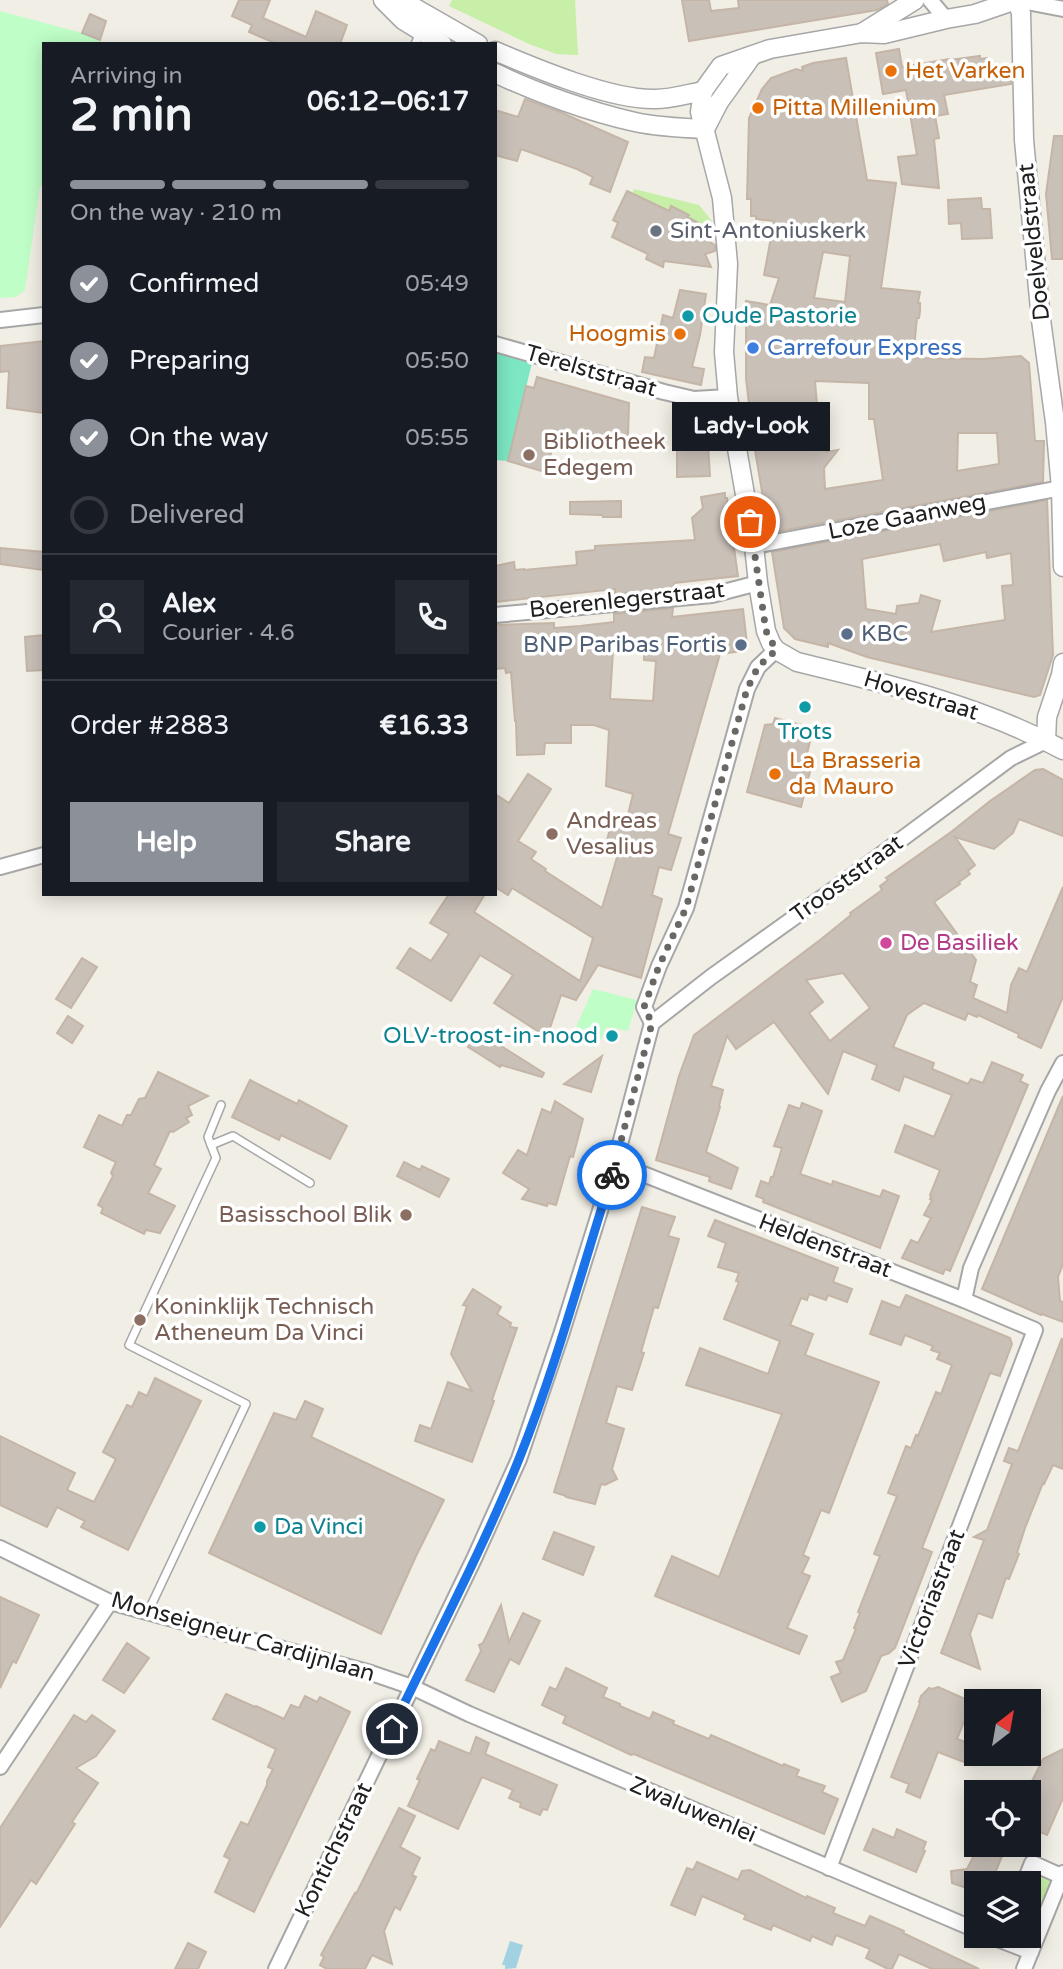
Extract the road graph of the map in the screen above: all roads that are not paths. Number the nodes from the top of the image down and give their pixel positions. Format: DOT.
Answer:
graph roads {
  1 [pos="383,0"];
  2 [pos="394,0"];
  3 [pos="915,0"];
  4 [pos="930,0"];
  5 [pos="1017,0"];
  6 [pos="1063,9"];
  7 [pos="946,19"];
  8 [pos="862,33"];
  9 [pos="418,37"];
  10 [pos="435,42"];
  11 [pos="474,42"];
  12 [pos="497,52"];
  13 [pos="752,56"];
  14 [pos="497,74"];
  15 [pos="597,88"];
  16 [pos="703,91"];
  17 [pos="719,102"];
  18 [pos="592,109"];
  19 [pos="705,129"];
  20 [pos="42,315"];
  21 [pos="0,320"];
  22 [pos="497,345"];
  23 [pos="728,397"];
  24 [pos="1059,422"];
  25 [pos="1060,488"];
  26 [pos="754,546"];
  27 [pos="1063,567"];
  28 [pos="758,583"];
  29 [pos="497,615"];
  30 [pos="776,650"];
  31 [pos="1063,663"];
  32 [pos="1046,741"];
  33 [pos="1063,750"];
  34 [pos="42,856"];
  35 [pos="0,867"];
  36 [pos="652,1023"];
  37 [pos="1063,1063"];
  38 [pos="221,1105"];
  39 [pos="211,1145"];
  40 [pos="615,1163"];
  41 [pos="310,1183"];
  42 [pos="964,1300"];
  43 [pos="1035,1330"];
  44 [pos="0,1548"];
  45 [pos="110,1602"];
  46 [pos="148,1612"];
  47 [pos="412,1687"];
  48 [pos="0,1767"];
  49 [pos="829,1868"];
  50 [pos="1029,1871"];
  51 [pos="1063,1875"];
  52 [pos="964,1925"];
  53 [pos="1022,1948"];
  54 [pos="1031,1952"];
  55 [pos="276,1969"];
  56 [pos="1024,1969"];
  1 -- 9 [label="street"];
  2 -- 11 [label="street"];
  3 -- 8 [label="street"];
  4 -- 7 [label="street"];
  5 -- 6 [label="street"];
  5 -- 7 [label="street"];
  5 -- 24 [label="street, Doelveldstraat"];
  7 -- 8 [label="street"];
  8 -- 13 [label="street"];
  9 -- 10 [label="street"];
  12 -- 15 [label="street"];
  13 -- 16 [label="street"];
  13 -- 17 [label="street"];
  14 -- 18 [label="street"];
  15 -- 16 [label="street"];
  15 -- 18 [label="street"];
  16 -- 17 [label="street"];
  16 -- 19 [label="street"];
  17 -- 19 [label="street"];
  18 -- 19 [label="street"];
  19 -- 23 [label="street"];
  20 -- 21 [label="street"];
  22 -- 23 [label="street, Terelststraat"];
  23 -- 26 [label="street"];
  24 -- 25 [label="street, Doelveldstraat"];
  25 -- 26 [label="street, Loze Gaanweg"];
  25 -- 27 [label="street, Doelveldstraat"];
  26 -- 28 [label="street"];
  28 -- 29 [label="street, Boerenlegerstraat"];
  28 -- 30 [label="street"];
  30 -- 32 [label="street, Hovestraat"];
  30 -- 36 [label="street, Kontichstraat"];
  31 -- 32 [label="street"];
  32 -- 33 [label="street, Hovestraat"];
  32 -- 36 [label="street, Trooststraat"];
  34 -- 35 [label="street"];
  36 -- 40 [label="street, Kontichstraat"];
  37 -- 42 [label="street"];
  38 -- 39 [label="lane"];
  39 -- 41 [label="lane"];
  39 -- 46 [label="lane"];
  40 -- 42 [label="street, Heldenstraat"];
  40 -- 47 [label="street, Kontichstraat"];
  42 -- 43 [label="street, Heldenstraat"];
  43 -- 49 [label="street, Victoriastraat"];
  44 -- 45 [label="street, Monseigneur Cardijnlaan"];
  45 -- 46 [label="street, Monseigneur Cardijnlaan"];
  45 -- 48 [label="street"];
  46 -- 47 [label="street, Monseigneur Cardijnlaan"];
  47 -- 49 [label="street, Zwaluwenlei"];
  47 -- 55 [label="street, Kontichstraat"];
  49 -- 52 [label="street, Zwaluwenlei"];
  50 -- 51 [label="street"];
  51 -- 54 [label="street"];
  53 -- 54 [label="street"];
  54 -- 56 [label="street"];
}
